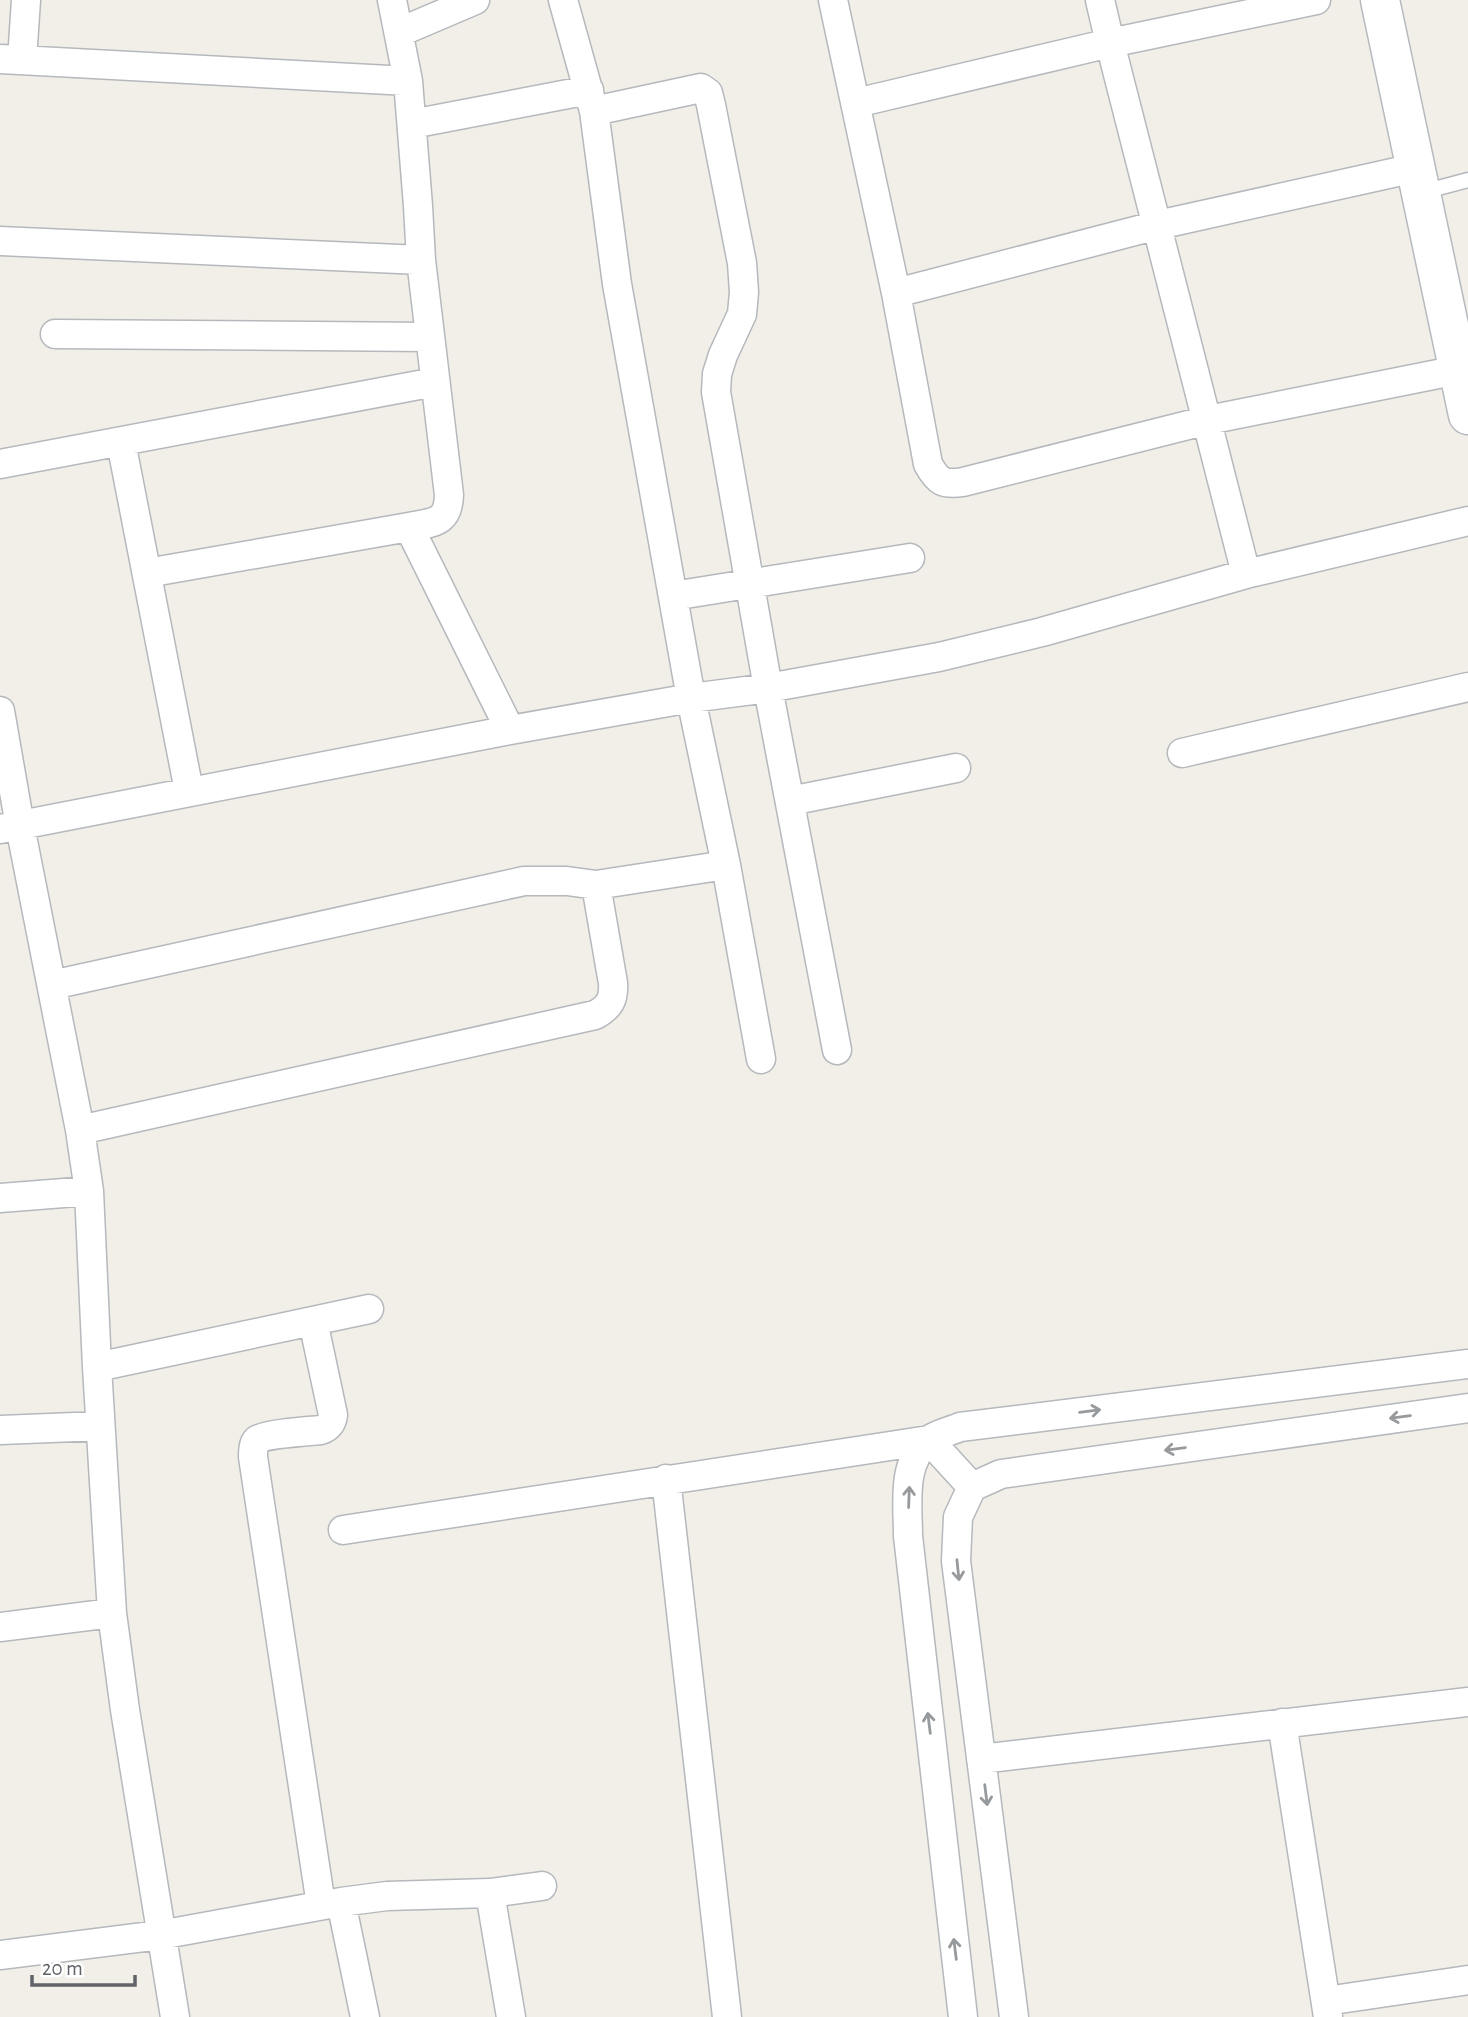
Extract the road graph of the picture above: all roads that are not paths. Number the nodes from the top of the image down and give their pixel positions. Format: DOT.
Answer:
graph roads {
  1 [pos="26,0"];
  2 [pos="392,0"];
  3 [pos="475,0"];
  4 [pos="564,0"];
  5 [pos="833,0"];
  6 [pos="1100,0"];
  7 [pos="1316,0"];
  8 [pos="1380,0"];
  9 [pos="400,32"];
  10 [pos="1110,43"];
  11 [pos="11,59"];
  12 [pos="408,81"];
  13 [pos="592,101"];
  14 [pos="856,103"];
  15 [pos="412,124"];
  16 [pos="1418,180"];
  17 [pos="1468,180"];
  18 [pos="1158,225"];
  19 [pos="0,241"];
  20 [pos="421,260"];
  21 [pos="896,293"];
  22 [pos="55,334"];
  23 [pos="430,337"];
  24 [pos="1458,370"];
  25 [pos="435,382"];
  26 [pos="1468,415"];
  27 [pos="1208,420"];
  28 [pos="121,442"];
  29 [pos="0,464"];
  30 [pos="1468,521"];
  31 [pos="408,527"];
  32 [pos="910,558"];
  33 [pos="147,573"];
  34 [pos="1246,574"];
  35 [pos="750,583"];
  36 [pos="673,596"];
  37 [pos="1468,687"];
  38 [pos="768,688"];
  39 [pos="691,698"];
  40 [pos="0,711"];
  41 [pos="510,730"];
  42 [pos="1182,752"];
  43 [pos="956,768"];
  44 [pos="188,791"];
  45 [pos="790,801"];
  46 [pos="10,827"];
  47 [pos="726,865"];
  48 [pos="596,885"];
  49 [pos="52,985"];
  50 [pos="837,1050"];
  51 [pos="761,1059"];
  52 [pos="80,1130"];
  53 [pos="89,1191"];
  54 [pos="0,1198"];
  55 [pos="369,1309"];
  56 [pos="313,1321"];
  57 [pos="1468,1364"];
  58 [pos="97,1367"];
  59 [pos="1468,1408"];
  60 [pos="100,1426"];
  61 [pos="0,1430"];
  62 [pos="929,1440"];
  63 [pos="666,1479"];
  64 [pos="972,1487"];
  65 [pos="342,1530"];
  66 [pos="112,1613"];
  67 [pos="0,1627"];
  68 [pos="1468,1702"];
  69 [pos="1282,1723"];
  70 [pos="981,1759"];
  71 [pos="542,1886"];
  72 [pos="490,1893"];
  73 [pos="331,1904"];
  74 [pos="160,1935"];
  75 [pos="0,1955"];
  76 [pos="1468,1980"];
  77 [pos="1327,2009"];
  78 [pos="175,2017"];
  79 [pos="365,2017"];
  80 [pos="511,2017"];
  81 [pos="727,2017"];
  82 [pos="963,2017"];
  83 [pos="1014,2017"];
  1 -- 11 [label="street"];
  2 -- 9 [label="street"];
  3 -- 9 [label="street"];
  4 -- 13 [label="street"];
  5 -- 14 [label="street"];
  6 -- 10 [label="street"];
  7 -- 10 [label="street"];
  8 -- 16 [label="street"];
  9 -- 12 [label="street"];
  10 -- 14 [label="street"];
  10 -- 18 [label="street"];
  11 -- 12 [label="street"];
  12 -- 15 [label="street"];
  13 -- 15 [label="street"];
  13 -- 35 [label="street"];
  13 -- 36 [label="street"];
  14 -- 21 [label="street"];
  15 -- 20 [label="street"];
  16 -- 17 [label="lane"];
  16 -- 18 [label="street"];
  16 -- 24 [label="street"];
  18 -- 21 [label="street"];
  18 -- 27 [label="street"];
  19 -- 20 [label="street"];
  20 -- 23 [label="street"];
  21 -- 27 [label="street"];
  22 -- 23 [label="street"];
  23 -- 25 [label="street"];
  24 -- 26 [label="street"];
  24 -- 27 [label="street"];
  25 -- 28 [label="street"];
  25 -- 31 [label="street"];
  27 -- 34 [label="street"];
  28 -- 29 [label="street"];
  28 -- 33 [label="street"];
  30 -- 34 [label="street"];
  31 -- 33 [label="street"];
  31 -- 41 [label="street"];
  32 -- 35 [label="street"];
  33 -- 44 [label="street"];
  34 -- 38 [label="street"];
  35 -- 36 [label="street"];
  35 -- 38 [label="street"];
  36 -- 39 [label="street"];
  37 -- 42 [label="street"];
  38 -- 39 [label="street"];
  38 -- 45 [label="street"];
  39 -- 41 [label="street"];
  39 -- 47 [label="street"];
  40 -- 46 [label="street"];
  41 -- 44 [label="street"];
  43 -- 45 [label="street"];
  44 -- 46 [label="street"];
  45 -- 50 [label="street"];
  46 -- 49 [label="street"];
  47 -- 48 [label="street"];
  47 -- 51 [label="street"];
  48 -- 49 [label="street"];
  48 -- 52 [label="street"];
  49 -- 52 [label="street"];
  52 -- 53 [label="street"];
  53 -- 54 [label="street"];
  53 -- 58 [label="street"];
  55 -- 56 [label="street"];
  56 -- 58 [label="street"];
  56 -- 73 [label="street"];
  62 -- 57 [label="street, one-way"];
  58 -- 60 [label="street"];
  59 -- 64 [label="street, one-way"];
  60 -- 61 [label="street"];
  60 -- 66 [label="street"];
  62 -- 63 [label="street"];
  62 -- 64 [label="street"];
  82 -- 62 [label="street, one-way"];
  63 -- 65 [label="street"];
  63 -- 81 [label="street"];
  64 -- 70 [label="street, one-way"];
  66 -- 67 [label="street"];
  66 -- 74 [label="street"];
  68 -- 69 [label="street"];
  69 -- 70 [label="street"];
  69 -- 77 [label="street"];
  70 -- 83 [label="street, one-way"];
  71 -- 72 [label="street"];
  72 -- 73 [label="street"];
  72 -- 80 [label="street"];
  73 -- 74 [label="street"];
  73 -- 79 [label="street"];
  74 -- 75 [label="street"];
  74 -- 78 [label="street"];
  76 -- 77 [label="street"];
}
